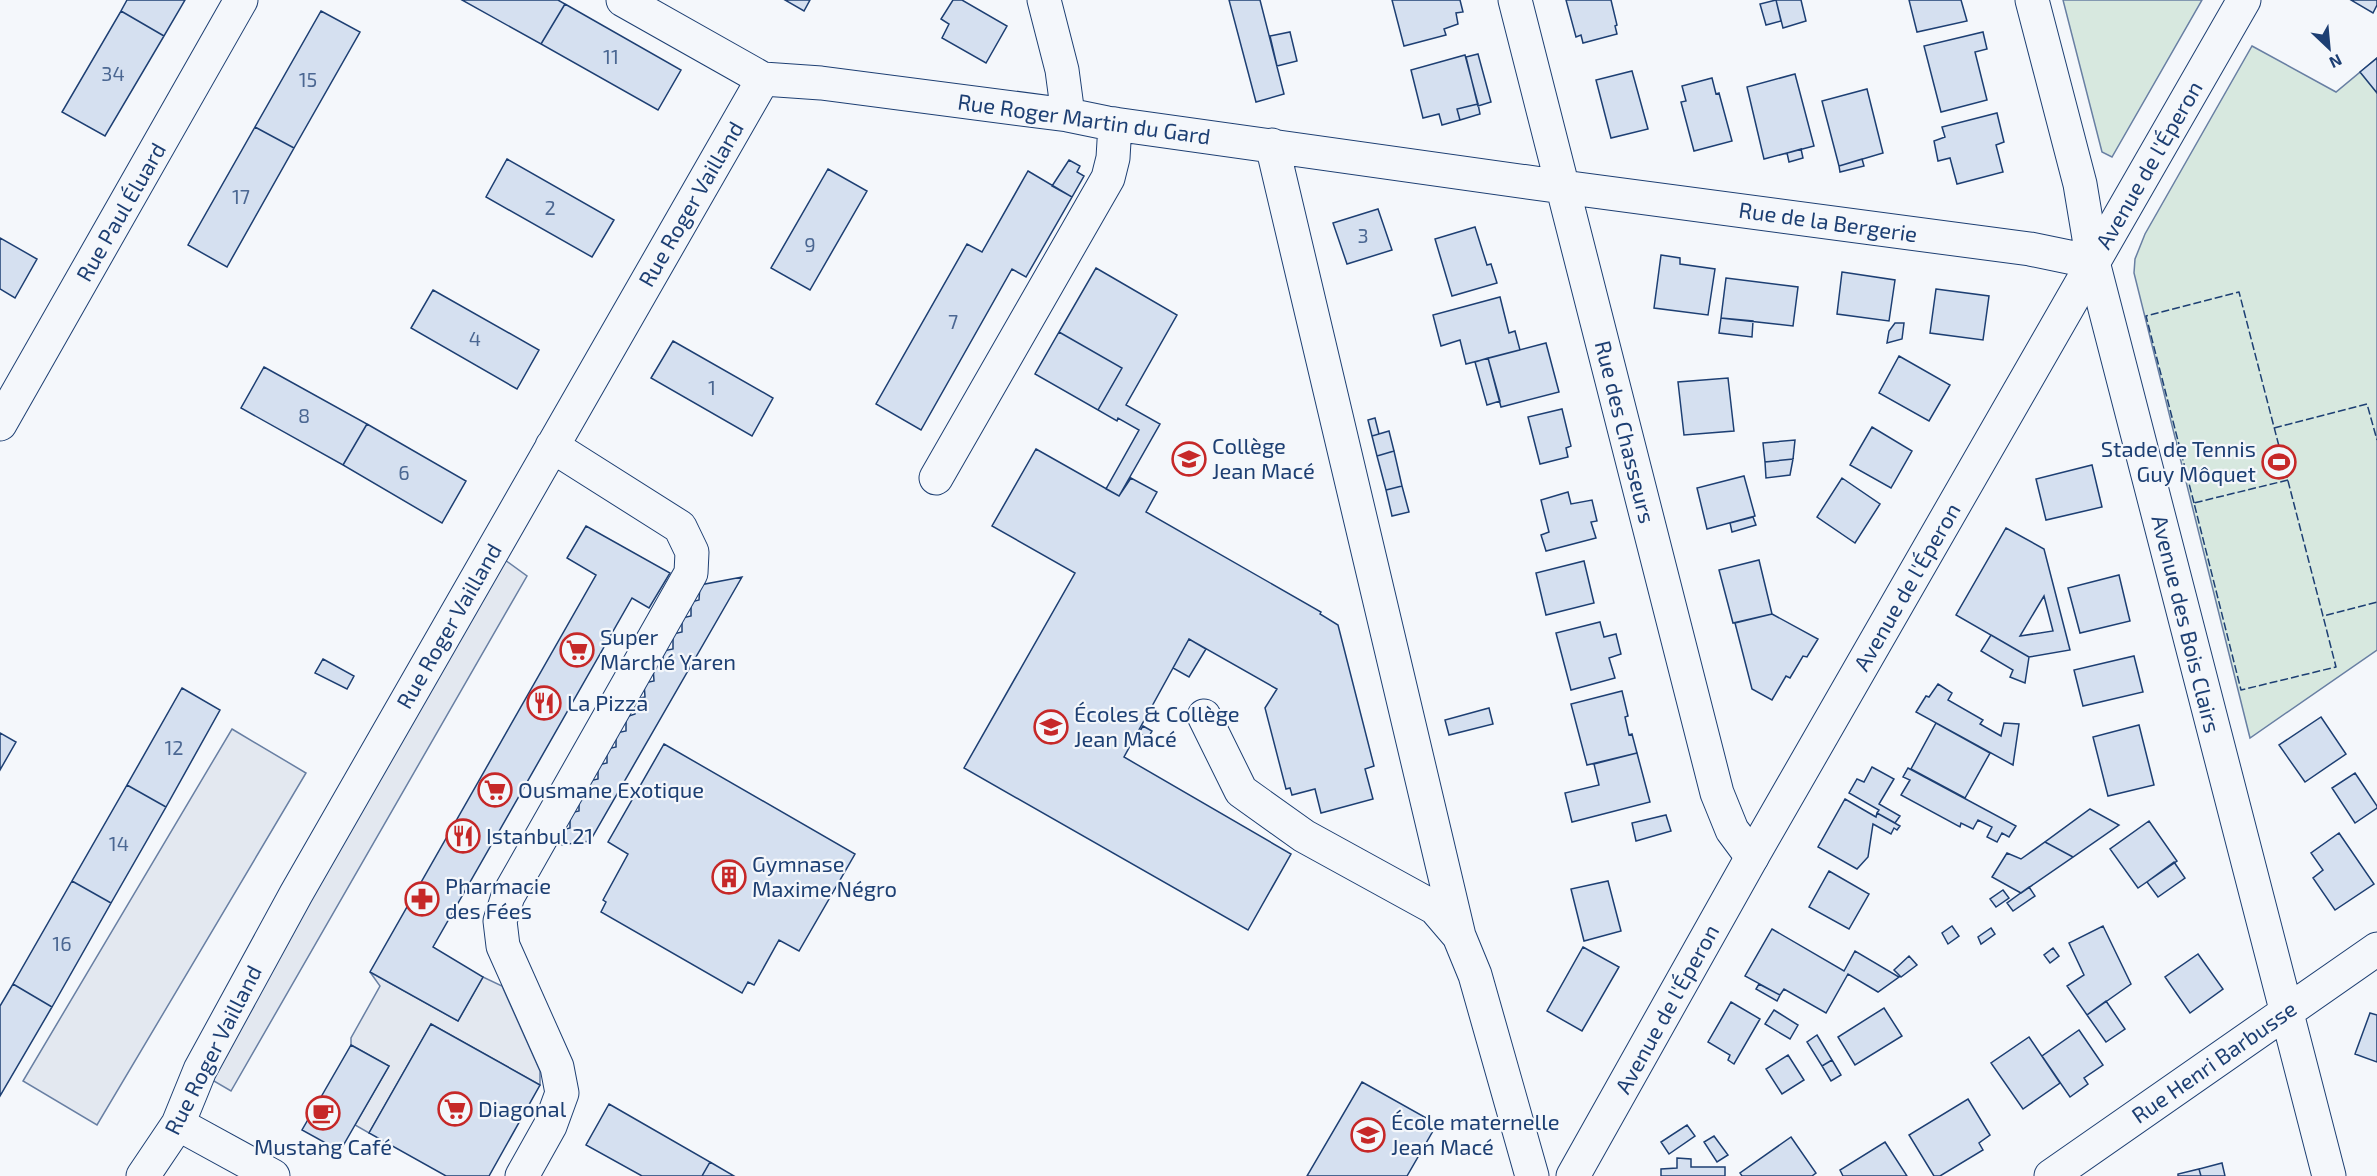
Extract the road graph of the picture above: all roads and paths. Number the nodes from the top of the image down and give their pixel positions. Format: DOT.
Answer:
graph roads {
  1 [pos="241,0"];
  2 [pos="623,0"];
  3 [pos="1044,0"];
  4 [pos="1515,0"];
  5 [pos="2032,0"];
  6 [pos="2244,0"];
  7 [pos="763,79"];
  8 [pos="1068,115"];
  9 [pos="1115,124"];
  10 [pos="1272,145"];
  11 [pos="1563,187"];
  12 [pos="2093,262"];
  13 [pos="0,424"];
  14 [pos="552,446"];
  15 [pos="936,478"];
  16 [pos="1204,716"];
  17 [pos="1752,857"];
  18 [pos="1459,936"];
  19 [pos="2377,949"];
  20 [pos="2287,1012"];
  21 [pos="178,1124"];
  22 [pos="143,1176"];
  23 [pos="273,1176"];
  24 [pos="522,1176"];
  25 [pos="1532,1176"];
  26 [pos="1574,1176"];
  27 [pos="2051,1176"];
  28 [pos="2329,1176"];
  1 -- 13 [label="street, Rue Paul Éluard"];
  2 -- 7 [label="street, Rue Roger Martin du Gard"];
  3 -- 8 [label="street"];
  4 -- 11 [label="street, Rue des Chasseurs"];
  5 -- 12 [label="street, Avenue des Bois Clairs"];
  6 -- 12 [label="street, Avenue de l'Éperon"];
  7 -- 8 [label="street, Rue Roger Martin du Gard"];
  7 -- 14 [label="street, Rue Roger Vailland"];
  8 -- 9 [label="street, Rue Roger Martin du Gard"];
  9 -- 10 [label="street, Rue Roger Martin du Gard"];
  9 -- 15 [label="street"];
  10 -- 11 [label="street, Rue Roger Martin du Gard"];
  10 -- 18 [label="street"];
  11 -- 12 [label="street, Rue de la Bergerie"];
  11 -- 17 [label="street, Rue des Chasseurs"];
  12 -- 17 [label="street, Avenue de l'Éperon"];
  12 -- 20 [label="street, Avenue des Bois Clairs"];
  14 -- 21 [label="street, Rue Roger Vailland"];
  14 -- 24 [label="street"];
  16 -- 18 [label="street"];
  17 -- 26 [label="street, Avenue de l'Éperon"];
  18 -- 25 [label="street"];
  19 -- 20 [label="street, Rue Henri Barbusse"];
  20 -- 27 [label="street, Rue Henri Barbusse"];
  20 -- 28 [label="street, Avenue des Bois Clairs"];
  21 -- 22 [label="street, Rue Roger Vailland"];
  21 -- 23 [label="street"];
}
